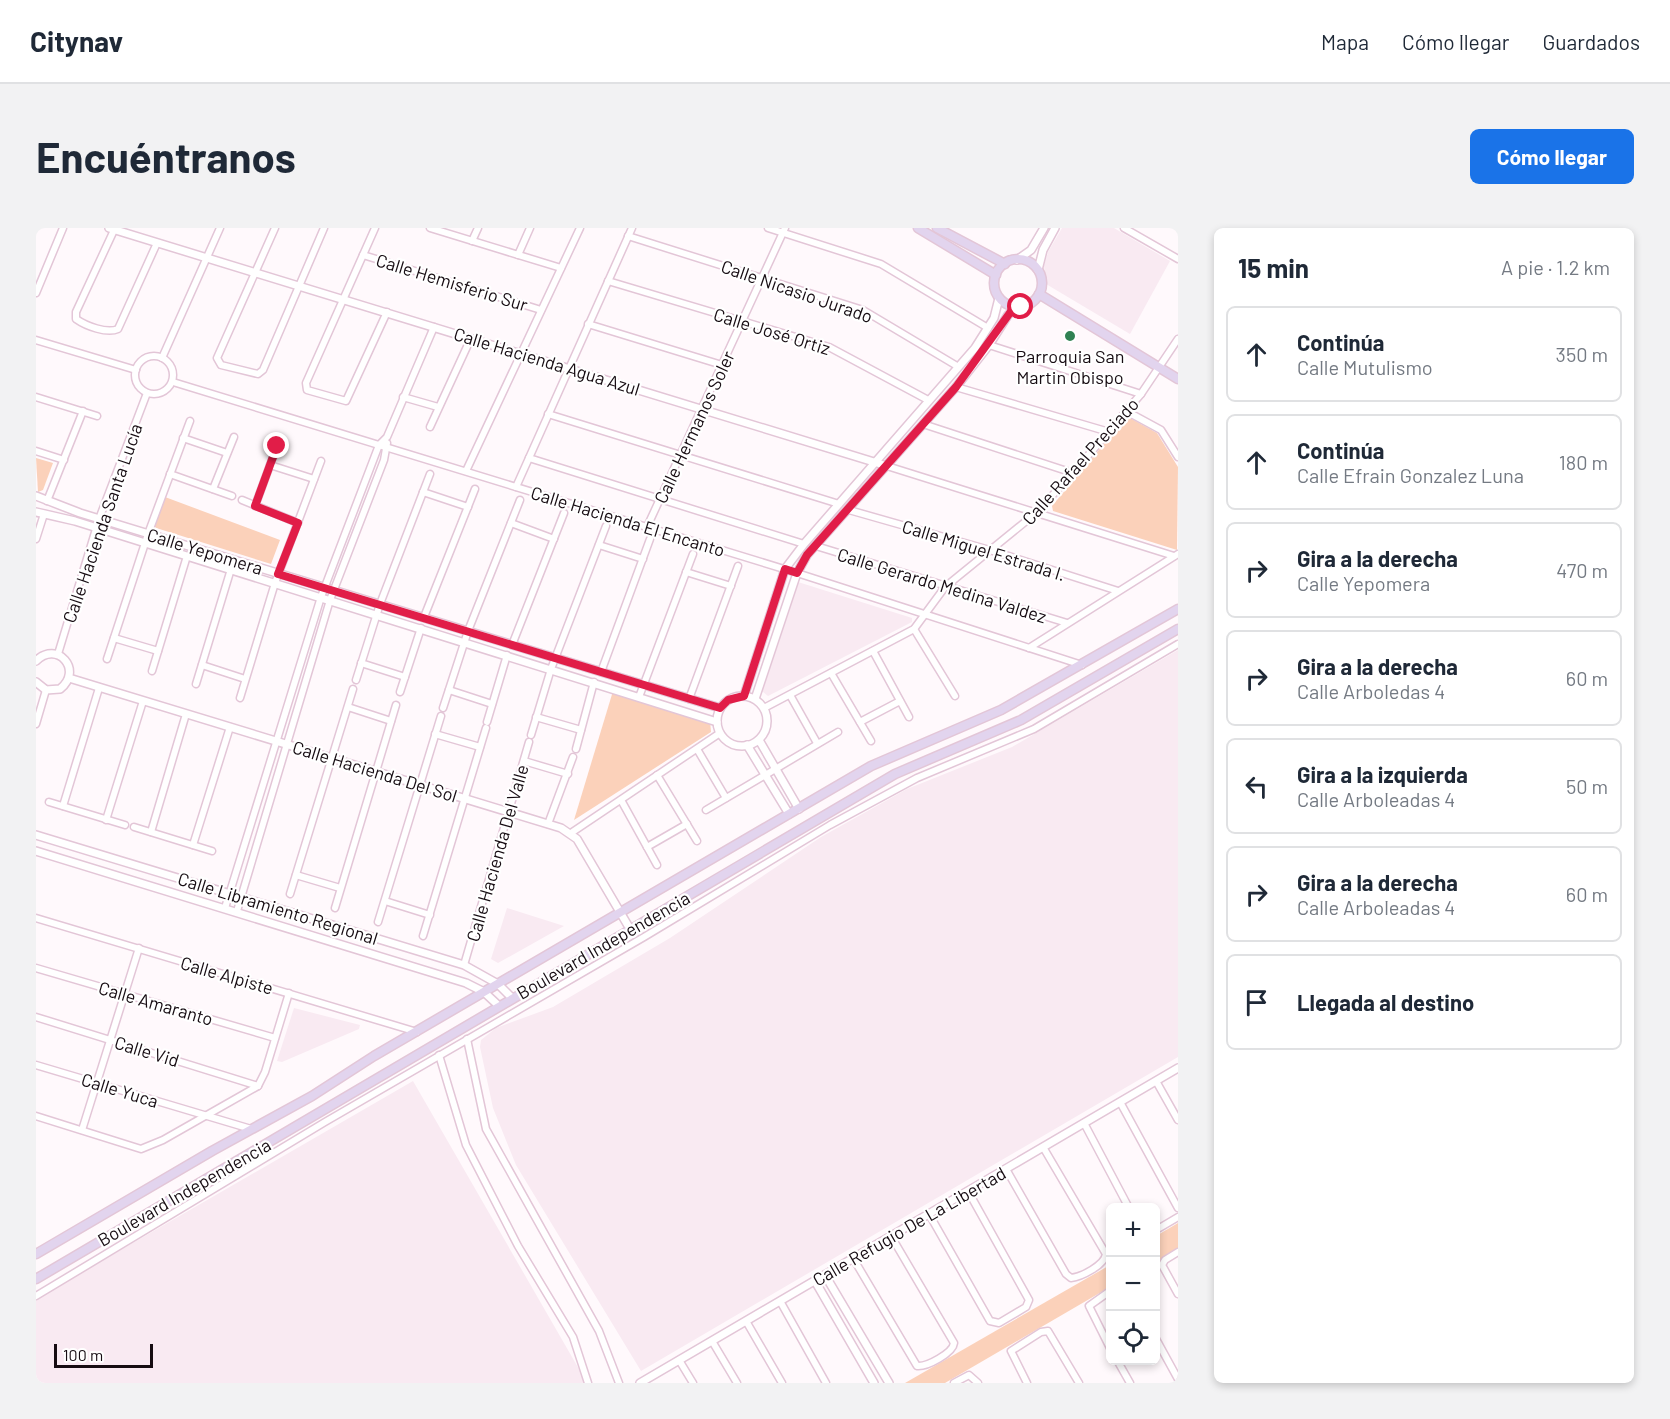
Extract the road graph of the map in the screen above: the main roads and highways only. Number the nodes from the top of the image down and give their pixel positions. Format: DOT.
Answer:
graph roads {
  1 [pos="918,228"];
  2 [pos="937,228"];
  3 [pos="956,239"];
  4 [pos="951,248"];
  5 [pos="1005,264"];
  6 [pos="996,275"];
  7 [pos="1039,294"];
  8 [pos="1178,379"];
  9 [pos="1178,609"];
  10 [pos="1178,629"];
  11 [pos="36,1254"];
  12 [pos="36,1279"];
  1 -- 4 [label="main road"];
  2 -- 3 [label="main road"];
  3 -- 4 [label="main road"];
  3 -- 5 [label="main road"];
  4 -- 6 [label="main road"];
  5 -- 6 [label="main road"];
  5 -- 7 [label="main road"];
  6 -- 7 [label="main road"];
  7 -- 8 [label="main road"];
  9 -- 11 [label="main road, Boulevard Independencia"];
  10 -- 12 [label="main road, Boulevard Independencia"];
}
